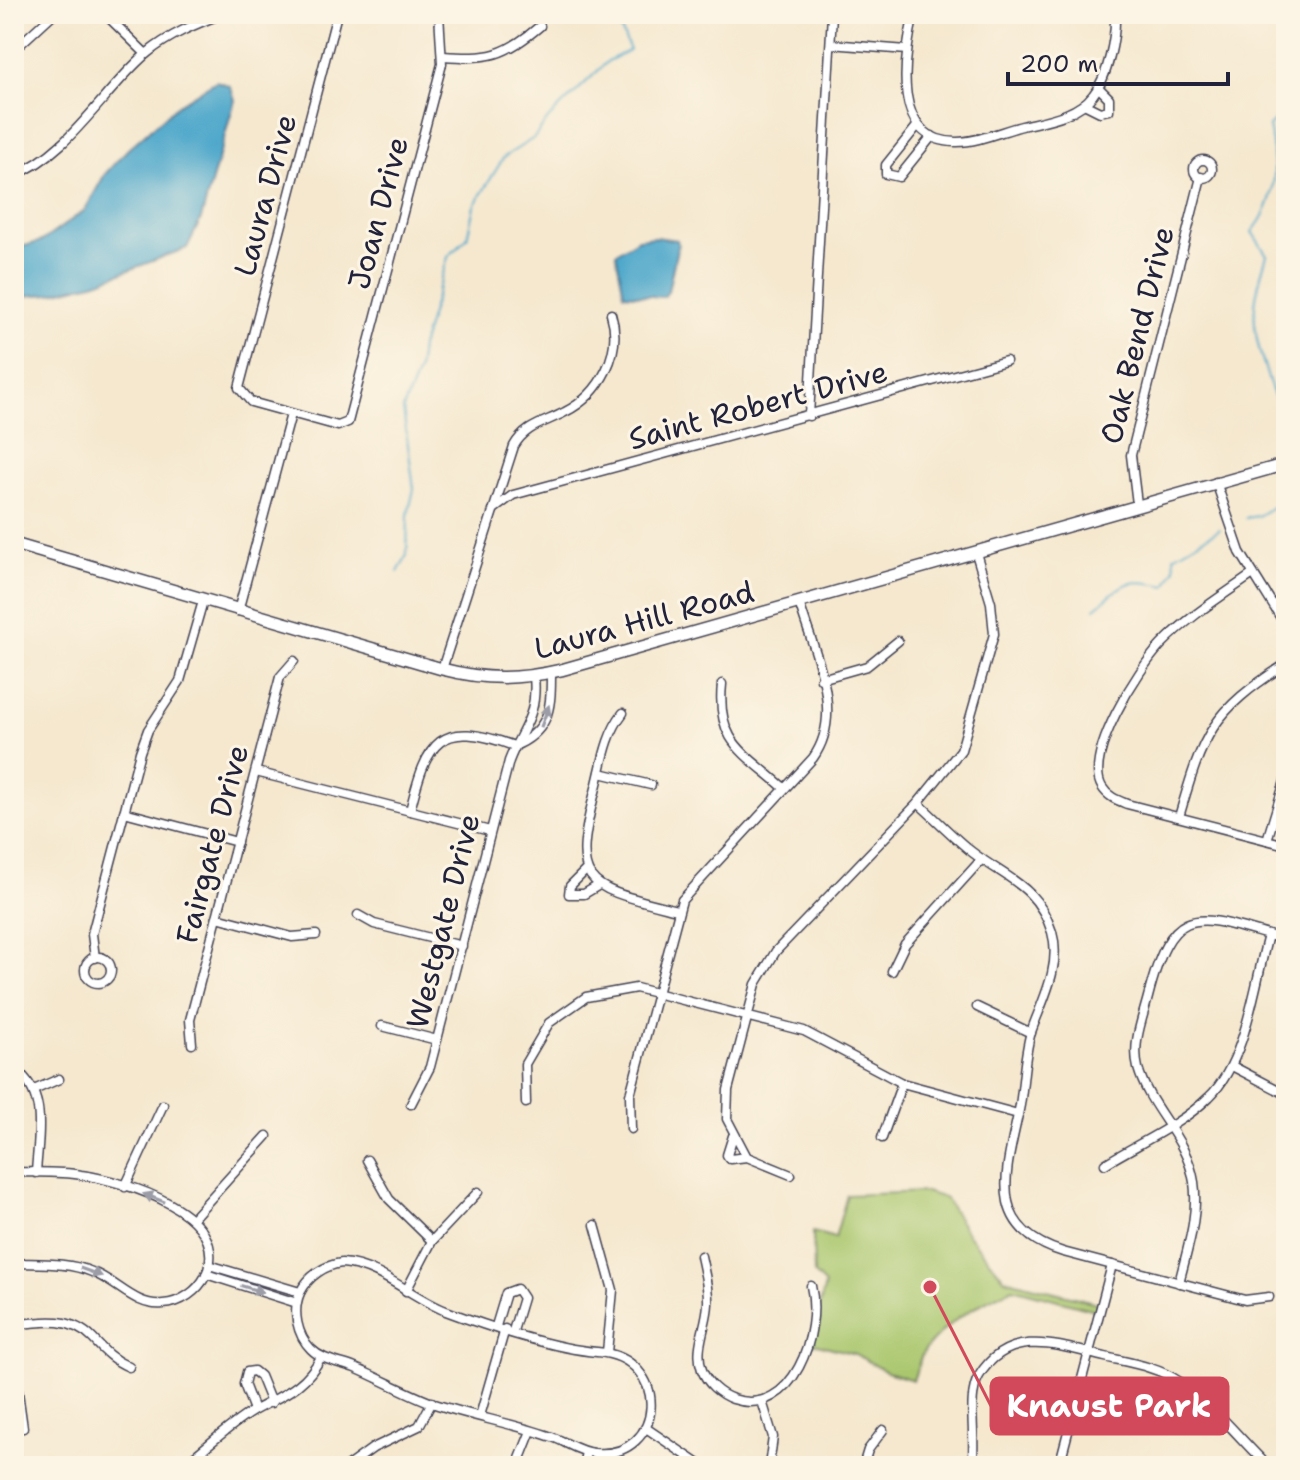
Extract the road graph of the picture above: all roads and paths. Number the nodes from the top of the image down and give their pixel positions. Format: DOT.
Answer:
graph roads {
  1 [pos="53,14"];
  2 [pos="105,14"];
  3 [pos="222,14"];
  4 [pos="337,14"];
  5 [pos="439,14"];
  6 [pos="832,14"];
  7 [pos="914,14"];
  8 [pos="1115,14"];
  9 [pos="540,26"];
  10 [pos="831,44"];
  11 [pos="14,50"];
  12 [pos="907,50"];
  13 [pos="146,54"];
  14 [pos="443,56"];
  15 [pos="1098,87"];
  16 [pos="1084,104"];
  17 [pos="918,125"];
  18 [pos="932,136"];
  19 [pos="14,175"];
  20 [pos="1201,177"];
  21 [pos="611,314"];
  22 [pos="1006,361"];
  23 [pos="291,414"];
  24 [pos="809,416"];
  25 [pos="1286,464"];
  26 [pos="506,472"];
  27 [pos="1216,482"];
  28 [pos="522,493"];
  29 [pos="1137,504"];
  30 [pos="494,509"];
  31 [pos="14,544"];
  32 [pos="976,553"];
  33 [pos="1253,574"];
  34 [pos="203,601"];
  35 [pos="799,602"];
  36 [pos="238,611"];
  37 [pos="1286,626"];
  38 [pos="898,641"];
  39 [pos="294,661"];
  40 [pos="1286,664"];
  41 [pos="442,669"];
  42 [pos="551,672"];
  43 [pos="534,676"];
  44 [pos="821,679"];
  45 [pos="722,684"];
  46 [pos="623,713"];
  47 [pos="514,746"];
  48 [pos="256,772"];
  49 [pos="600,773"];
  50 [pos="1286,778"];
  51 [pos="651,785"];
  52 [pos="784,788"];
  53 [pos="918,803"];
  54 [pos="410,811"];
  55 [pos="124,812"];
  56 [pos="1179,817"];
  57 [pos="490,831"];
  58 [pos="1267,840"];
  59 [pos="237,842"];
  60 [pos="1286,845"];
  61 [pos="982,859"];
  62 [pos="587,869"];
  63 [pos="599,885"];
  64 [pos="677,910"];
  65 [pos="358,915"];
  66 [pos="217,917"];
  67 [pos="316,935"];
  68 [pos="1268,935"];
  69 [pos="1286,940"];
  70 [pos="462,946"];
  71 [pos="95,958"];
  72 [pos="892,971"];
  73 [pos="656,991"];
  74 [pos="977,1007"];
  75 [pos="748,1015"];
  76 [pos="382,1026"];
  77 [pos="1031,1033"];
  78 [pos="437,1040"];
  79 [pos="192,1044"];
  80 [pos="1232,1066"];
  81 [pos="14,1068"];
  82 [pos="59,1079"];
  83 [pos="902,1083"];
  84 [pos="34,1090"];
  85 [pos="1286,1094"];
  86 [pos="526,1103"];
  87 [pos="411,1104"];
  88 [pos="163,1105"];
  89 [pos="1018,1114"];
  90 [pos="1171,1124"];
  91 [pos="631,1129"];
  92 [pos="267,1136"];
  93 [pos="733,1136"];
  94 [pos="882,1138"];
  95 [pos="747,1157"];
  96 [pos="367,1160"];
  97 [pos="1105,1164"];
  98 [pos="14,1172"];
  99 [pos="36,1173"];
  100 [pos="791,1175"];
  101 [pos="125,1187"];
  102 [pos="478,1192"];
  103 [pos="193,1218"];
  104 [pos="595,1225"];
  105 [pos="432,1241"];
  106 [pos="701,1256"];
  107 [pos="14,1263"];
  108 [pos="1112,1265"];
  109 [pos="207,1270"];
  110 [pos="1179,1283"];
  111 [pos="811,1286"];
  112 [pos="406,1291"];
  113 [pos="300,1292"];
  114 [pos="1269,1297"];
  115 [pos="297,1303"];
  116 [pos="14,1325"];
  117 [pos="504,1328"];
  118 [pos="607,1352"];
  119 [pos="1088,1353"];
  120 [pos="321,1357"];
  121 [pos="14,1363"];
  122 [pos="129,1367"];
  123 [pos="762,1401"];
  124 [pos="432,1402"];
  125 [pos="271,1403"];
  126 [pos="254,1410"];
  127 [pos="480,1416"];
  128 [pos="23,1428"];
  129 [pos="646,1428"];
  130 [pos="883,1430"];
  131 [pos="531,1431"];
  132 [pos="202,1451"];
  133 [pos="586,1452"];
  134 [pos="596,1454"];
  135 [pos="695,1464"];
  136 [pos="182,1466"];
  137 [pos="214,1466"];
  138 [pos="348,1466"];
  139 [pos="517,1466"];
  140 [pos="583,1466"];
  141 [pos="594,1466"];
  142 [pos="769,1466"];
  143 [pos="863,1466"];
  144 [pos="972,1466"];
  145 [pos="1059,1466"];
  146 [pos="1268,1466"];
  1 -- 11 [label="street"];
  2 -- 13 [label="street"];
  3 -- 13 [label="street"];
  4 -- 23 [label="street, Laura Drive"];
  5 -- 14 [label="street, Joan Drive"];
  6 -- 10 [label="street"];
  7 -- 12 [label="street"];
  8 -- 15 [label="street"];
  9 -- 14 [label="street"];
  10 -- 12 [label="street"];
  10 -- 24 [label="street"];
  12 -- 17 [label="street"];
  13 -- 19 [label="street"];
  14 -- 23 [label="street, Joan Drive"];
  15 -- 16 [label="street"];
  15 -- 16 [label="street"];
  16 -- 18 [label="street"];
  17 -- 18 [label="street"];
  17 -- 18 [label="street"];
  20 -- 29 [label="street, Oak Bend Drive"];
  21 -- 26 [label="street"];
  22 -- 24 [label="street, Saint Robert Drive"];
  23 -- 36 [label="street"];
  24 -- 28 [label="street, Saint Robert Drive"];
  25 -- 27 [label="main road, Laura Hill Road"];
  26 -- 28 [label="street"];
  26 -- 30 [label="street"];
  27 -- 29 [label="main road, Laura Hill Road"];
  27 -- 33 [label="street"];
  28 -- 30 [label="street, Saint Robert Drive"];
  29 -- 32 [label="main road, Laura Hill Road"];
  30 -- 41 [label="street"];
  31 -- 34 [label="main road, Laura Hill Road"];
  32 -- 35 [label="main road, Laura Hill Road"];
  32 -- 53 [label="street"];
  33 -- 37 [label="street"];
  33 -- 56 [label="street"];
  34 -- 36 [label="main road, Laura Hill Road"];
  34 -- 55 [label="street"];
  35 -- 42 [label="main road, Laura Hill Road"];
  35 -- 44 [label="street"];
  36 -- 41 [label="main road, Laura Hill Road"];
  38 -- 44 [label="street"];
  39 -- 48 [label="street, Fairgate Drive"];
  40 -- 56 [label="street"];
  41 -- 43 [label="main road, Laura Hill Road"];
  42 -- 43 [label="main road, Laura Hill Road"];
  47 -- 42 [label="street, one-way"];
  43 -- 47 [label="street, Westgate Drive"];
  44 -- 52 [label="street"];
  45 -- 52 [label="street"];
  46 -- 49 [label="street"];
  47 -- 54 [label="street"];
  47 -- 57 [label="street, Westgate Drive"];
  48 -- 54 [label="street"];
  48 -- 59 [label="street, Fairgate Drive"];
  49 -- 51 [label="street"];
  49 -- 62 [label="street"];
  50 -- 58 [label="street"];
  52 -- 64 [label="street"];
  53 -- 61 [label="street"];
  53 -- 75 [label="street"];
  54 -- 57 [label="street"];
  55 -- 59 [label="street"];
  55 -- 71 [label="street"];
  56 -- 58 [label="street"];
  57 -- 70 [label="street, Westgate Drive"];
  58 -- 60 [label="street"];
  59 -- 66 [label="street, Fairgate Drive"];
  61 -- 72 [label="street"];
  61 -- 77 [label="street"];
  62 -- 63 [label="street"];
  62 -- 63 [label="street"];
  63 -- 64 [label="street"];
  64 -- 73 [label="street"];
  65 -- 70 [label="street"];
  66 -- 67 [label="street"];
  66 -- 79 [label="street, Fairgate Drive"];
  68 -- 69 [label="street"];
  68 -- 80 [label="street"];
  68 -- 90 [label="street"];
  70 -- 78 [label="street, Westgate Drive"];
  73 -- 75 [label="street"];
  73 -- 86 [label="street"];
  73 -- 91 [label="street"];
  74 -- 77 [label="street"];
  75 -- 83 [label="street"];
  75 -- 93 [label="street"];
  76 -- 78 [label="street"];
  77 -- 89 [label="street"];
  78 -- 87 [label="street, Westgate Drive"];
  80 -- 85 [label="street"];
  80 -- 90 [label="street"];
  81 -- 84 [label="street"];
  82 -- 84 [label="street"];
  83 -- 89 [label="street"];
  83 -- 94 [label="street"];
  84 -- 99 [label="street"];
  88 -- 101 [label="street"];
  89 -- 108 [label="street"];
  90 -- 97 [label="street"];
  90 -- 110 [label="street"];
  92 -- 103 [label="street"];
  93 -- 95 [label="street"];
  93 -- 95 [label="street"];
  95 -- 100 [label="street"];
  96 -- 105 [label="street"];
  98 -- 99 [label="street"];
  99 -- 101 [label="street"];
  103 -- 101 [label="street, one-way"];
  102 -- 105 [label="street"];
  103 -- 109 [label="street"];
  104 -- 118 [label="street"];
  105 -- 112 [label="street"];
  106 -- 123 [label="street"];
  107 -- 109 [label="street, one-way"];
  108 -- 110 [label="street"];
  108 -- 119 [label="street"];
  109 -- 113 [label="street"];
  109 -- 115 [label="street, one-way"];
  110 -- 114 [label="street"];
  111 -- 123 [label="street"];
  112 -- 113 [label="street"];
  112 -- 117 [label="street"];
  113 -- 115 [label="street"];
  115 -- 120 [label="street"];
  116 -- 122 [label="street"];
  117 -- 118 [label="street"];
  117 -- 127 [label="street"];
  118 -- 129 [label="street"];
  119 -- 144 [label="street"];
  119 -- 145 [label="street"];
  119 -- 146 [label="street"];
  120 -- 124 [label="street"];
  120 -- 125 [label="street"];
  121 -- 128 [label="street"];
  123 -- 142 [label="street"];
  124 -- 127 [label="street"];
  124 -- 138 [label="street"];
  125 -- 126 [label="street"];
  125 -- 126 [label="street"];
  126 -- 132 [label="street"];
  127 -- 131 [label="street"];
  129 -- 134 [label="street"];
  129 -- 135 [label="street"];
  130 -- 143 [label="street"];
  131 -- 133 [label="street"];
  131 -- 139 [label="street"];
  132 -- 136 [label="street"];
  132 -- 137 [label="street"];
  133 -- 134 [label="street"];
  133 -- 140 [label="street"];
  134 -- 141 [label="street"];
}
